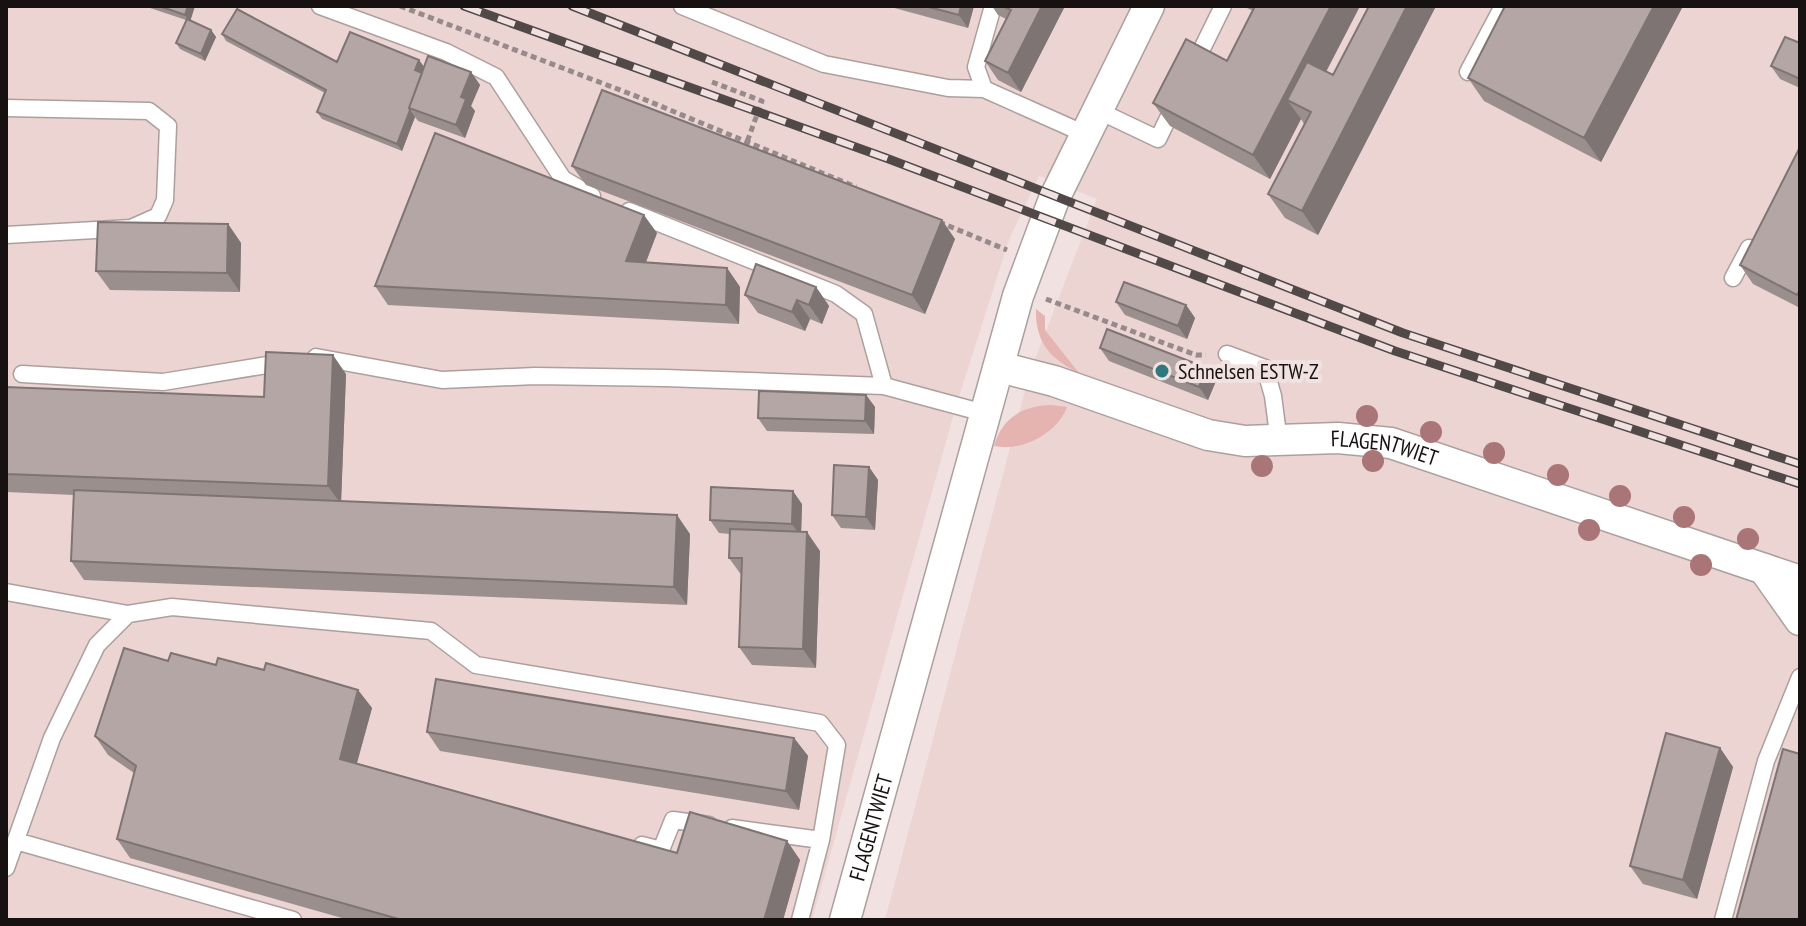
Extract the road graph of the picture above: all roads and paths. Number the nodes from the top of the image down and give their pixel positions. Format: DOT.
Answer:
graph roads {
  1 [pos="320,6"];
  2 [pos="400,6"];
  3 [pos="682,6"];
  4 [pos="993,6"];
  5 [pos="1149,6"];
  6 [pos="1223,6"];
  7 [pos="1503,6"];
  8 [pos="1468,72"];
  9 [pos="712,82"];
  10 [pos="984,89"];
  11 [pos="6,108"];
  12 [pos="1091,122"];
  13 [pos="747,142"];
  14 [pos="858,189"];
  15 [pos="930,218"];
  16 [pos="6,235"];
  17 [pos="1755,235"];
  18 [pos="1030,260"];
  19 [pos="1733,278"];
  20 [pos="1078,309"];
  21 [pos="1227,354"];
  22 [pos="999,367"];
  23 [pos="22,374"];
  24 [pos="884,386"];
  25 [pos="984,413"];
  26 [pos="1279,442"];
  27 [pos="1764,569"];
  28 [pos="1800,581"];
  29 [pos="6,592"];
  30 [pos="128,614"];
  31 [pos="1800,620"];
  32 [pos="1800,677"];
  33 [pos="821,840"];
  34 [pos="16,841"];
  35 [pos="631,843"];
  36 [pos="6,868"];
  37 [pos="293,920"];
  38 [pos="800,920"];
  39 [pos="845,920"];
  40 [pos="1723,920"];
  1 -- 24 [label="lane"];
  2 -- 13 [label="path"];
  3 -- 10 [label="lane"];
  4 -- 10 [label="lane"];
  5 -- 12 [label="street, FLAGENTWIET"];
  6 -- 12 [label="lane"];
  7 -- 8 [label="lane"];
  9 -- 13 [label="path"];
  10 -- 12 [label="lane"];
  11 -- 16 [label="lane"];
  12 -- 18 [label="street, FLAGENTWIET"];
  13 -- 14 [label="path"];
  15 -- 18 [label="path"];
  17 -- 19 [label="lane"];
  18 -- 22 [label="street, FLAGENTWIET"];
  20 -- 21 [label="path"];
  21 -- 26 [label="lane"];
  22 -- 25 [label="street, FLAGENTWIET"];
  22 -- 26 [label="street, FLAGENTWIET"];
  23 -- 24 [label="lane"];
  24 -- 25 [label="lane"];
  25 -- 39 [label="street, FLAGENTWIET"];
  26 -- 27 [label="street, FLAGENTWIET"];
  27 -- 28 [label="street, FLAGENTWIET"];
  27 -- 31 [label="street"];
  29 -- 30 [label="lane"];
  30 -- 33 [label="lane"];
  30 -- 34 [label="lane"];
  32 -- 40 [label="lane"];
  33 -- 35 [label="lane"];
  33 -- 38 [label="lane"];
  34 -- 36 [label="lane"];
  34 -- 37 [label="lane"];
}
